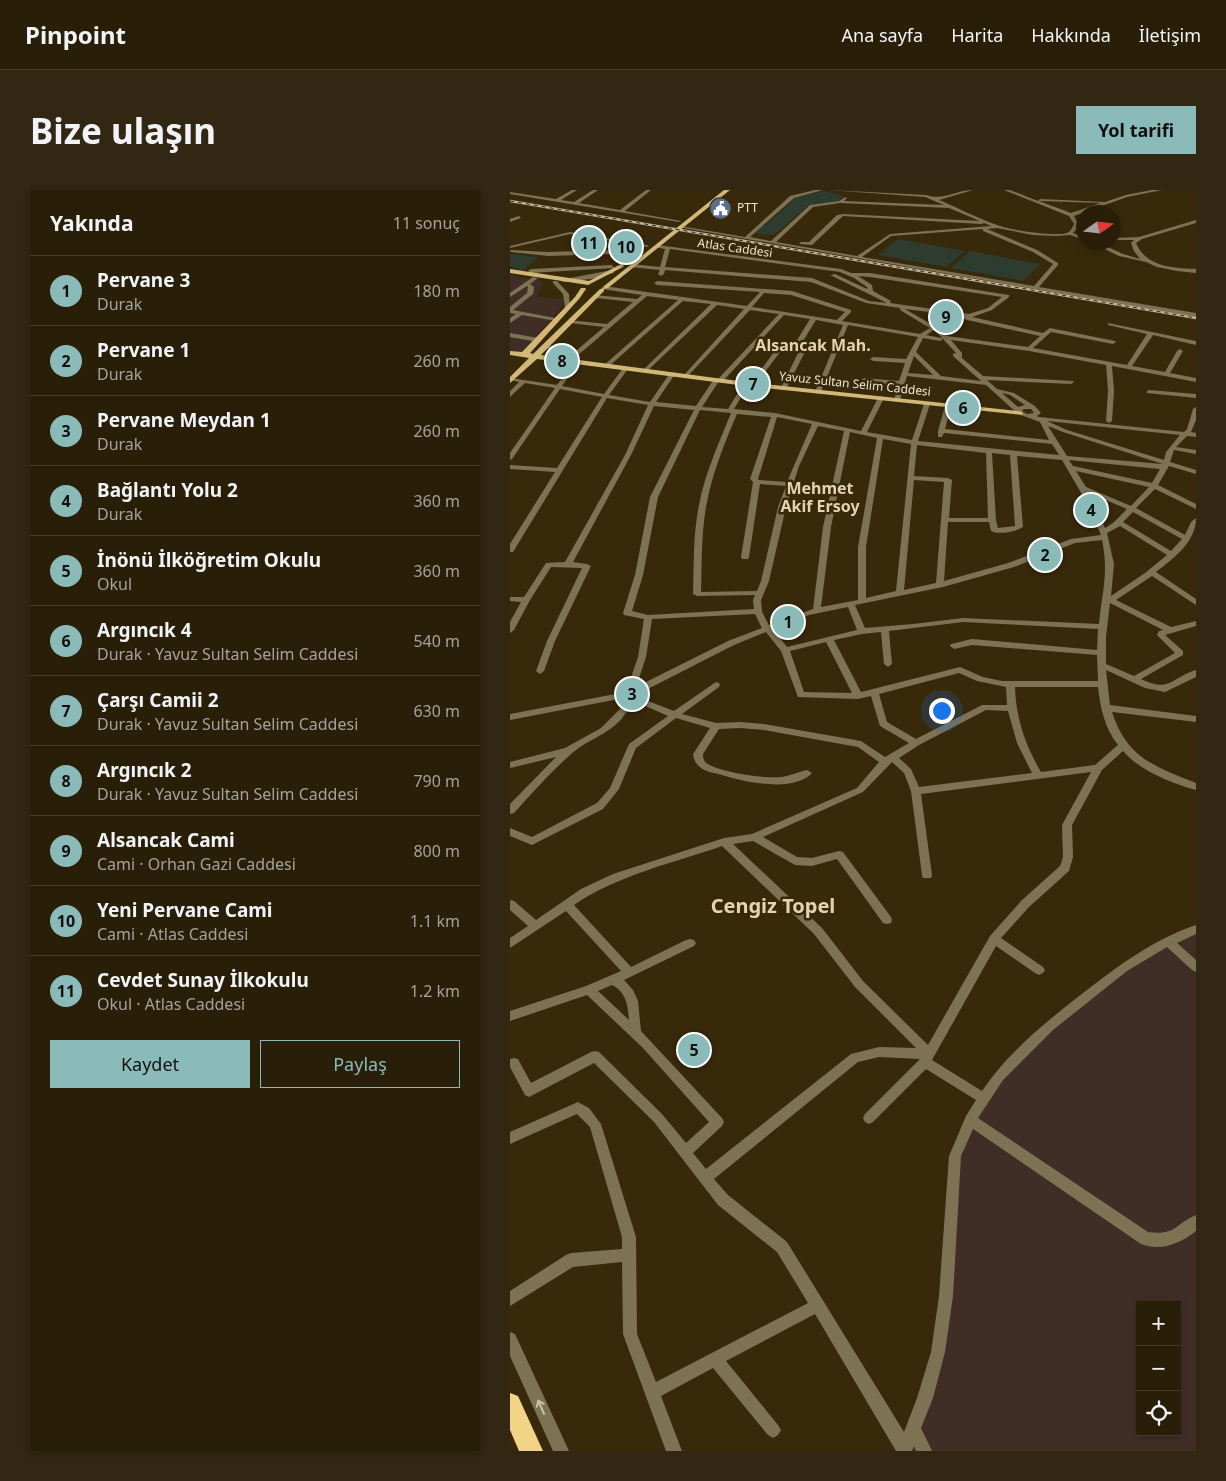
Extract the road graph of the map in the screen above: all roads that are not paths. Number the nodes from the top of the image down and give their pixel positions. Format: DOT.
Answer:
graph roads {
  1 [pos="573,190"];
  2 [pos="648,190"];
  3 [pos="717,190"];
  4 [pos="728,190"];
  5 [pos="822,190"];
  6 [pos="830,190"];
  7 [pos="914,190"];
  8 [pos="950,190"];
  9 [pos="972,190"];
  10 [pos="1006,190"];
  11 [pos="1117,190"];
  12 [pos="1160,190"];
  13 [pos="593,191"];
  14 [pos="849,192"];
  15 [pos="510,193"];
  16 [pos="918,196"];
  17 [pos="926,196"];
  18 [pos="1119,198"];
  19 [pos="935,200"];
  20 [pos="1032,200"];
  21 [pos="556,201"];
  22 [pos="840,202"];
  23 [pos="1110,202"];
  24 [pos="575,204"];
  25 [pos="955,208"];
  26 [pos="620,212"];
  27 [pos="510,215"];
  28 [pos="1071,215"];
  29 [pos="510,221"];
  30 [pos="1196,221"];
  31 [pos="988,223"];
  32 [pos="680,224"];
  33 [pos="997,228"];
  34 [pos="697,230"];
  35 [pos="984,230"];
  36 [pos="1070,233"];
  37 [pos="751,234"];
  38 [pos="1076,236"];
  39 [pos="746,238"];
  40 [pos="1141,238"];
  41 [pos="1121,239"];
  42 [pos="775,240"];
  43 [pos="647,246"];
  44 [pos="657,246"];
  45 [pos="668,248"];
  46 [pos="510,250"];
  47 [pos="1110,250"];
  48 [pos="612,252"];
  49 [pos="548,254"];
  50 [pos="858,257"];
  51 [pos="542,260"];
  52 [pos="1152,263"];
  53 [pos="537,265"];
  54 [pos="632,266"];
  55 [pos="572,268"];
  56 [pos="810,268"];
  57 [pos="556,269"];
  58 [pos="612,269"];
  59 [pos="664,269"];
  60 [pos="1196,270"];
  61 [pos="529,272"];
  62 [pos="510,273"];
  63 [pos="824,273"];
  64 [pos="855,276"];
  65 [pos="878,276"];
  66 [pos="535,278"];
  67 [pos="844,279"];
  68 [pos="553,280"];
  69 [pos="566,280"];
  70 [pos="812,280"];
  71 [pos="590,283"];
  72 [pos="657,283"];
  73 [pos="527,284"];
  74 [pos="805,284"];
  75 [pos="1036,287"];
  76 [pos="582,289"];
  77 [pos="799,289"];
  78 [pos="602,290"];
  79 [pos="870,292"];
  80 [pos="649,293"];
  81 [pos="762,293"];
  82 [pos="792,293"];
  83 [pos="510,295"];
  84 [pos="683,298"];
  85 [pos="638,302"];
  86 [pos="716,303"];
  87 [pos="894,305"];
  88 [pos="568,308"];
  89 [pos="750,308"];
  90 [pos="510,310"];
  91 [pos="522,313"];
  92 [pos="783,313"];
  93 [pos="1196,315"];
  94 [pos="968,317"];
  95 [pos="814,318"];
  96 [pos="557,319"];
  97 [pos="510,321"];
  98 [pos="570,321"];
  99 [pos="838,322"];
  100 [pos="846,323"];
  101 [pos="1110,324"];
  102 [pos="609,326"];
  103 [pos="934,329"];
  104 [pos="1152,333"];
  105 [pos="510,335"];
  106 [pos="1044,335"];
  107 [pos="921,336"];
  108 [pos="943,339"];
  109 [pos="538,340"];
  110 [pos="1113,342"];
  111 [pos="1196,343"];
  112 [pos="543,347"];
  113 [pos="796,347"];
  114 [pos="1030,349"];
  115 [pos="1180,351"];
  116 [pos="579,352"];
  117 [pos="914,353"];
  118 [pos="515,356"];
  119 [pos="533,357"];
  120 [pos="873,359"];
  121 [pos="908,361"];
  122 [pos="572,362"];
  123 [pos="1109,364"];
  124 [pos="606,366"];
  125 [pos="1129,367"];
  126 [pos="625,368"];
  127 [pos="1196,370"];
  128 [pos="645,371"];
  129 [pos="672,374"];
  130 [pos="904,374"];
  131 [pos="1168,374"];
  132 [pos="686,376"];
  133 [pos="938,378"];
  134 [pos="984,378"];
  135 [pos="1194,379"];
  136 [pos="511,380"];
  137 [pos="718,380"];
  138 [pos="864,380"];
  139 [pos="524,381"];
  140 [pos="1072,382"];
  141 [pos="749,384"];
  142 [pos="902,384"];
  143 [pos="993,386"];
  144 [pos="558,387"];
  145 [pos="784,388"];
  146 [pos="818,392"];
  147 [pos="1149,392"];
  148 [pos="510,395"];
  149 [pos="603,396"];
  150 [pos="1196,396"];
  151 [pos="881,398"];
  152 [pos="897,400"];
  153 [pos="652,404"];
  154 [pos="927,404"];
  155 [pos="948,406"];
  156 [pos="698,408"];
  157 [pos="1196,409"];
  158 [pos="732,411"];
  159 [pos="1019,411"];
  160 [pos="1034,412"];
  161 [pos="774,415"];
  162 [pos="1109,421"];
  163 [pos="1043,423"];
  164 [pos="815,424"];
  165 [pos="846,431"];
  166 [pos="941,431"];
  167 [pos="1192,432"];
  168 [pos="863,434"];
  169 [pos="880,438"];
  170 [pos="914,442"];
  171 [pos="1054,442"];
  172 [pos="937,445"];
  173 [pos="1172,448"];
  174 [pos="989,452"];
  175 [pos="1196,452"];
  176 [pos="1013,454"];
  177 [pos="510,458"];
  178 [pos="1063,458"];
  179 [pos="1069,466"];
  180 [pos="1165,466"];
  181 [pos="510,467"];
  182 [pos="560,470"];
  183 [pos="1196,472"];
  184 [pos="911,478"];
  185 [pos="757,482"];
  186 [pos="790,484"];
  187 [pos="1154,486"];
  188 [pos="1083,487"];
  189 [pos="1196,507"];
  190 [pos="1132,508"];
  191 [pos="945,520"];
  192 [pos="992,520"];
  193 [pos="1196,520"];
  194 [pos="1118,522"];
  195 [pos="1104,534"];
  196 [pos="1187,542"];
  197 [pos="510,550"];
  198 [pos="1171,555"];
  199 [pos="746,557"];
  200 [pos="568,564"];
  201 [pos="1150,572"];
  202 [pos="940,585"];
  203 [pos="758,593"];
  204 [pos="900,594"];
  205 [pos="510,599"];
  206 [pos="526,600"];
  207 [pos="862,601"];
  208 [pos="1108,601"];
  209 [pos="1196,603"];
  210 [pos="851,604"];
  211 [pos="758,611"];
  212 [pos="816,611"];
  213 [pos="648,617"];
  214 [pos="1196,623"];
  215 [pos="1102,627"];
  216 [pos="766,628"];
  217 [pos="510,630"];
  218 [pos="885,630"];
  219 [pos="1170,630"];
  220 [pos="862,631"];
  221 [pos="829,639"];
  222 [pos="954,646"];
  223 [pos="785,650"];
  224 [pos="1102,653"];
  225 [pos="888,664"];
  226 [pos="1101,666"];
  227 [pos="540,671"];
  228 [pos="1196,673"];
  229 [pos="1134,679"];
  230 [pos="1103,684"];
  231 [pos="716,685"];
  232 [pos="1010,685"];
  233 [pos="874,692"];
  234 [pos="630,694"];
  235 [pos="858,696"];
  236 [pos="1011,708"];
  237 [pos="1107,708"];
  238 [pos="675,715"];
  239 [pos="510,717"];
  240 [pos="1196,719"];
  241 [pos="716,726"];
  242 [pos="916,742"];
  243 [pos="1122,746"];
  244 [pos="568,751"];
  245 [pos="888,759"];
  246 [pos="510,765"];
  247 [pos="1098,768"];
  248 [pos="807,773"];
  249 [pos="1038,775"];
  250 [pos="1196,787"];
  251 [pos="916,791"];
  252 [pos="511,807"];
  253 [pos="510,832"];
  254 [pos="754,837"];
  255 [pos="724,842"];
  256 [pos="927,875"];
  257 [pos="510,904"];
  258 [pos="567,904"];
  259 [pos="887,920"];
  260 [pos="536,926"];
  261 [pos="1196,929"];
  262 [pos="994,939"];
  263 [pos="690,942"];
  264 [pos="1168,942"];
  265 [pos="510,944"];
  266 [pos="1196,967"];
  267 [pos="1039,970"];
  268 [pos="629,973"];
  269 [pos="612,980"];
  270 [pos="588,990"];
  271 [pos="510,1016"];
  272 [pos="635,1032"];
  273 [pos="928,1058"];
  274 [pos="514,1063"];
  275 [pos="983,1098"];
  276 [pos="869,1118"];
  277 [pos="970,1120"];
  278 [pos="510,1138"];
  279 [pos="686,1151"];
  280 [pos="706,1177"];
  281 [pos="1196,1222"];
  282 [pos="630,1255"];
  283 [pos="510,1299"];
  284 [pos="818,1305"];
  285 [pos="510,1339"];
  286 [pos="715,1359"];
  287 [pos="652,1392"];
  288 [pos="510,1404"];
  289 [pos="773,1430"];
  290 [pos="914,1430"];
  291 [pos="905,1450"];
  292 [pos="531,1451"];
  293 [pos="561,1451"];
  294 [pos="674,1451"];
  295 [pos="924,1451"];
  1 -- 13 [label="street"];
  1 -- 21 [label="street"];
  2 -- 26 [label="street"];
  3 -- 32 [label="main road"];
  4 -- 32 [label="main road"];
  5 -- 37 [label="street"];
  6 -- 14 [label="street"];
  7 -- 16 [label="street"];
  8 -- 17 [label="street"];
  9 -- 19 [label="street"];
  10 -- 20 [label="street"];
  11 -- 18 [label="street"];
  12 -- 18 [label="street"];
  13 -- 24 [label="street"];
  14 -- 16 [label="street"];
  14 -- 22 [label="street"];
  15 -- 21 [label="street"];
  16 -- 17 [label="street"];
  17 -- 19 [label="street"];
  18 -- 23 [label="street"];
  19 -- 25 [label="street"];
  20 -- 23 [label="street"];
  20 -- 28 [label="street"];
  21 -- 24 [label="street"];
  22 -- 25 [label="street"];
  22 -- 42 [label="street"];
  23 -- 28 [label="street"];
  24 -- 26 [label="street"];
  25 -- 31 [label="street"];
  26 -- 32 [label="street"];
  27 -- 29 [label="street"];
  28 -- 36 [label="street"];
  30 -- 40 [label="street"];
  31 -- 33 [label="street"];
  31 -- 42 [label="street"];
  32 -- 34 [label="street"];
  32 -- 43 [label="main road"];
  32 -- 44 [label="main road"];
  33 -- 35 [label="street"];
  33 -- 36 [label="street"];
  34 -- 37 [label="street"];
  34 -- 39 [label="street"];
  35 -- 50 [label="street"];
  35 -- 75 [label="street"];
  36 -- 38 [label="street"];
  37 -- 39 [label="street"];
  37 -- 42 [label="street"];
  39 -- 42 [label="street"];
  40 -- 41 [label="street"];
  40 -- 52 [label="street"];
  42 -- 50 [label="street"];
  43 -- 46 [label="street"];
  43 -- 58 [label="main road"];
  44 -- 45 [label="street, Atlas Caddesi"];
  44 -- 54 [label="main road"];
  45 -- 56 [label="street, Atlas Caddesi"];
  45 -- 59 [label="street"];
  46 -- 49 [label="street"];
  47 -- 52 [label="street"];
  48 -- 49 [label="street"];
  49 -- 51 [label="street"];
  50 -- 75 [label="street"];
  52 -- 60 [label="street"];
  53 -- 61 [label="street"];
  54 -- 59 [label="street"];
  54 -- 78 [label="main road"];
  55 -- 57 [label="street"];
  55 -- 58 [label="street"];
  55 -- 69 [label="street"];
  56 -- 63 [label="street, Atlas Caddesi"];
  56 -- 64 [label="street, Atlas Caddesi"];
  57 -- 61 [label="street"];
  57 -- 68 [label="street"];
  58 -- 69 [label="street"];
  58 -- 71 [label="main road"];
  59 -- 70 [label="street"];
  59 -- 72 [label="street"];
  61 -- 62 [label="main road"];
  61 -- 68 [label="main road"];
  62 -- 66 [label="main road"];
  63 -- 67 [label="street, Atlas Caddesi"];
  63 -- 70 [label="street"];
  64 -- 65 [label="street"];
  64 -- 65 [label="street"];
  64 -- 67 [label="street"];
  64 -- 67 [label="street"];
  64 -- 79 [label="street"];
  65 -- 94 [label="street"];
  66 -- 68 [label="main road"];
  66 -- 73 [label="street"];
  67 -- 79 [label="street, Atlas Caddesi"];
  68 -- 69 [label="main road"];
  68 -- 76 [label="main road"];
  68 -- 88 [label="street"];
  69 -- 71 [label="main road"];
  70 -- 74 [label="street"];
  70 -- 87 [label="street"];
  71 -- 76 [label="main road"];
  71 -- 78 [label="main road"];
  72 -- 80 [label="street"];
  72 -- 82 [label="street"];
  73 -- 83 [label="street"];
  73 -- 90 [label="street"];
  75 -- 93 [label="street"];
  76 -- 78 [label="main road"];
  76 -- 88 [label="main road"];
  77 -- 82 [label="street"];
  78 -- 80 [label="street"];
  78 -- 85 [label="street"];
  78 -- 98 [label="main road"];
  79 -- 87 [label="street, Atlas Caddesi"];
  80 -- 84 [label="street"];
  80 -- 85 [label="street"];
  81 -- 89 [label="street"];
  82 -- 99 [label="street"];
  84 -- 86 [label="street"];
  84 -- 124 [label="street"];
  85 -- 102 [label="street"];
  86 -- 89 [label="street"];
  86 -- 128 [label="street"];
  87 -- 94 [label="street"];
  87 -- 103 [label="street, Atlas Caddesi"];
  88 -- 96 [label="main road"];
  89 -- 92 [label="street"];
  89 -- 132 [label="street"];
  90 -- 91 [label="street"];
  91 -- 96 [label="street"];
  91 -- 97 [label="street"];
  92 -- 95 [label="street"];
  92 -- 137 [label="street"];
  94 -- 103 [label="street"];
  94 -- 106 [label="street"];
  95 -- 99 [label="street"];
  95 -- 113 [label="street"];
  96 -- 109 [label="main road"];
  98 -- 102 [label="street"];
  98 -- 112 [label="main road"];
  99 -- 100 [label="street"];
  100 -- 107 [label="street"];
  100 -- 146 [label="street"];
  101 -- 104 [label="street"];
  102 -- 116 [label="street"];
  103 -- 107 [label="street"];
  103 -- 108 [label="street"];
  104 -- 111 [label="street"];
  104 -- 125 [label="street"];
  105 -- 109 [label="street"];
  106 -- 110 [label="street"];
  106 -- 114 [label="street"];
  107 -- 108 [label="street"];
  107 -- 117 [label="street"];
  108 -- 114 [label="street"];
  108 -- 134 [label="street"];
  109 -- 118 [label="main road"];
  112 -- 116 [label="street"];
  112 -- 119 [label="main road"];
  113 -- 141 [label="street"];
  113 -- 145 [label="street"];
  114 -- 123 [label="street"];
  115 -- 131 [label="street"];
  116 -- 122 [label="street"];
  117 -- 121 [label="street"];
  117 -- 133 [label="street"];
  118 -- 119 [label="main road, Yavuz Sultan Selim Caddesi"];
  119 -- 122 [label="main road, Yavuz Sultan Selim Caddesi"];
  119 -- 136 [label="main road"];
  120 -- 121 [label="street"];
  121 -- 130 [label="street"];
  122 -- 124 [label="main road, Yavuz Sultan Selim Caddesi"];
  122 -- 144 [label="street"];
  123 -- 125 [label="street"];
  123 -- 162 [label="street"];
  124 -- 126 [label="main road, Yavuz Sultan Selim Caddesi"];
  125 -- 131 [label="street"];
  126 -- 128 [label="main road, Yavuz Sultan Selim Caddesi"];
  126 -- 149 [label="street"];
  127 -- 135 [label="street"];
  128 -- 129 [label="main road, Yavuz Sultan Selim Caddesi"];
  129 -- 132 [label="main road, Yavuz Sultan Selim Caddesi"];
  129 -- 153 [label="street"];
  130 -- 133 [label="street"];
  130 -- 142 [label="street"];
  131 -- 135 [label="street"];
  132 -- 137 [label="main road, Yavuz Sultan Selim Caddesi"];
  133 -- 143 [label="street"];
  134 -- 140 [label="street"];
  134 -- 143 [label="street"];
  136 -- 139 [label="street"];
  137 -- 141 [label="main road, Yavuz Sultan Selim Caddesi"];
  137 -- 156 [label="street"];
  138 -- 142 [label="street"];
  139 -- 144 [label="street"];
  139 -- 148 [label="street"];
  141 -- 145 [label="main road, Yavuz Sultan Selim Caddesi"];
  141 -- 158 [label="street"];
  142 -- 152 [label="street"];
  143 -- 159 [label="street"];
  143 -- 160 [label="street"];
  144 -- 149 [label="street"];
  144 -- 177 [label="street"];
  145 -- 146 [label="main road, Yavuz Sultan Selim Caddesi"];
  146 -- 151 [label="main road, Yavuz Sultan Selim Caddesi"];
  147 -- 150 [label="street"];
  149 -- 153 [label="street"];
  149 -- 182 [label="street"];
  151 -- 152 [label="main road, Yavuz Sultan Selim Caddesi"];
  151 -- 168 [label="street"];
  152 -- 154 [label="main road, Yavuz Sultan Selim Caddesi"];
  153 -- 156 [label="street"];
  153 -- 200 [label="street"];
  154 -- 155 [label="main road, Yavuz Sultan Selim Caddesi"];
  154 -- 170 [label="street"];
  155 -- 159 [label="main road, Yavuz Sultan Selim Caddesi"];
  155 -- 166 [label="street"];
  156 -- 158 [label="street"];
  156 -- 213 [label="street"];
  157 -- 167 [label="street"];
  158 -- 161 [label="street"];
  158 -- 203 [label="street"];
  159 -- 160 [label="street"];
  160 -- 162 [label="street"];
  160 -- 163 [label="street"];
  160 -- 167 [label="street"];
  161 -- 164 [label="street"];
  161 -- 185 [label="street"];
  162 -- 167 [label="street"];
  163 -- 171 [label="street"];
  163 -- 180 [label="street"];
  164 -- 165 [label="street"];
  164 -- 186 [label="street"];
  165 -- 168 [label="street"];
  165 -- 212 [label="street"];
  166 -- 171 [label="street"];
  166 -- 172 [label="street"];
  167 -- 173 [label="street"];
  168 -- 169 [label="street"];
  169 -- 170 [label="street"];
  169 -- 207 [label="street"];
  170 -- 172 [label="street"];
  170 -- 184 [label="street"];
  171 -- 178 [label="street"];
  172 -- 174 [label="street"];
  173 -- 175 [label="street"];
  173 -- 180 [label="street"];
  174 -- 176 [label="street"];
  174 -- 192 [label="street"];
  176 -- 178 [label="street"];
  176 -- 192 [label="street"];
  178 -- 179 [label="street"];
  178 -- 180 [label="street"];
  179 -- 187 [label="street"];
  179 -- 188 [label="street"];
  180 -- 183 [label="street"];
  180 -- 187 [label="street"];
  181 -- 182 [label="street"];
  182 -- 197 [label="street"];
  184 -- 191 [label="street"];
  184 -- 204 [label="street"];
  185 -- 186 [label="street"];
  185 -- 199 [label="street"];
  186 -- 203 [label="street"];
  187 -- 189 [label="street"];
  187 -- 190 [label="street"];
  188 -- 190 [label="street"];
  188 -- 195 [label="street"];
  190 -- 194 [label="street"];
  190 -- 196 [label="street"];
  191 -- 192 [label="street"];
  191 -- 202 [label="street"];
  193 -- 196 [label="street"];
  194 -- 195 [label="street"];
  194 -- 198 [label="street"];
  195 -- 202 [label="street"];
  195 -- 208 [label="street"];
  196 -- 198 [label="street"];
  198 -- 201 [label="street"];
  200 -- 206 [label="street"];
  200 -- 227 [label="street"];
  201 -- 208 [label="street"];
  201 -- 209 [label="street"];
  202 -- 204 [label="street"];
  203 -- 211 [label="street"];
  204 -- 207 [label="street"];
  205 -- 206 [label="street"];
  206 -- 217 [label="street"];
  207 -- 210 [label="street"];
  208 -- 215 [label="street"];
  208 -- 219 [label="street"];
  210 -- 212 [label="street"];
  210 -- 220 [label="street"];
  211 -- 213 [label="street"];
  211 -- 216 [label="street"];
  212 -- 216 [label="street"];
  213 -- 234 [label="street"];
  214 -- 219 [label="street"];
  215 -- 218 [label="street"];
  215 -- 224 [label="street"];
  216 -- 223 [label="street"];
  216 -- 234 [label="street"];
  218 -- 220 [label="street"];
  218 -- 225 [label="street"];
  219 -- 229 [label="street"];
  220 -- 221 [label="street"];
  221 -- 223 [label="street"];
  221 -- 235 [label="street"];
  222 -- 224 [label="street"];
  223 -- 235 [label="street"];
  224 -- 226 [label="street"];
  226 -- 229 [label="street"];
  226 -- 230 [label="street"];
  228 -- 229 [label="street"];
  230 -- 232 [label="street"];
  230 -- 237 [label="street"];
  231 -- 238 [label="street"];
  232 -- 233 [label="street"];
  232 -- 236 [label="street"];
  233 -- 235 [label="street"];
  233 -- 242 [label="street"];
  234 -- 238 [label="street"];
  234 -- 239 [label="street"];
  234 -- 244 [label="street"];
  236 -- 242 [label="street"];
  236 -- 249 [label="street"];
  237 -- 240 [label="street"];
  237 -- 243 [label="street"];
  238 -- 241 [label="street"];
  238 -- 253 [label="street"];
  241 -- 245 [label="street"];
  241 -- 248 [label="street"];
  242 -- 245 [label="street"];
  243 -- 247 [label="street"];
  243 -- 250 [label="street"];
  244 -- 246 [label="street"];
  244 -- 252 [label="street"];
  245 -- 251 [label="street"];
  245 -- 254 [label="street"];
  247 -- 249 [label="street"];
  247 -- 262 [label="street"];
  249 -- 251 [label="street"];
  251 -- 256 [label="street"];
  254 -- 255 [label="street"];
  254 -- 259 [label="street"];
  255 -- 258 [label="street"];
  255 -- 273 [label="street"];
  257 -- 260 [label="street"];
  258 -- 260 [label="street"];
  258 -- 268 [label="street"];
  260 -- 265 [label="street"];
  261 -- 264 [label="street"];
  262 -- 267 [label="street"];
  262 -- 273 [label="street"];
  263 -- 268 [label="street"];
  264 -- 266 [label="street"];
  264 -- 275 [label="street"];
  268 -- 269 [label="street"];
  269 -- 270 [label="street"];
  269 -- 272 [label="street"];
  270 -- 271 [label="street"];
  270 -- 272 [label="street"];
  272 -- 279 [label="street"];
  273 -- 275 [label="street"];
  273 -- 276 [label="street"];
  273 -- 280 [label="street"];
  274 -- 279 [label="street"];
  275 -- 277 [label="street"];
  277 -- 281 [label="street"];
  277 -- 290 [label="street"];
  278 -- 282 [label="street"];
  279 -- 280 [label="street"];
  280 -- 284 [label="street"];
  282 -- 283 [label="street"];
  282 -- 287 [label="street"];
  284 -- 286 [label="street"];
  284 -- 291 [label="street"];
  293 -- 285 [label="street, one-way"];
  286 -- 287 [label="street"];
  286 -- 289 [label="street"];
  287 -- 294 [label="street"];
  288 -- 292 [label="highway"];
  290 -- 291 [label="street"];
  290 -- 295 [label="street"];
}
